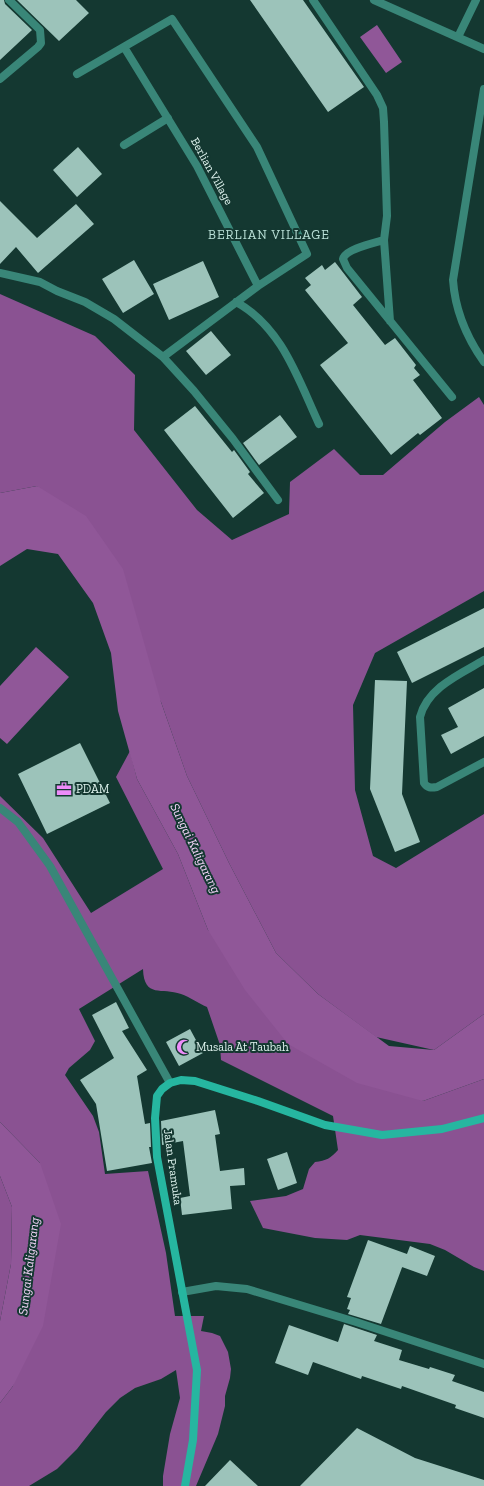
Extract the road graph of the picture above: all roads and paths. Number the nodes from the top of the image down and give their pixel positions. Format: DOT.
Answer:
graph roads {
  1 [pos="9,0"];
  2 [pos="313,0"];
  3 [pos="374,0"];
  4 [pos="476,0"];
  5 [pos="458,37"];
  6 [pos="124,47"];
  7 [pos="484,49"];
  8 [pos="77,74"];
  9 [pos="0,78"];
  10 [pos="484,89"];
  11 [pos="168,118"];
  12 [pos="124,145"];
  13 [pos="384,240"];
  14 [pos="0,273"];
  15 [pos="258,286"];
  16 [pos="236,302"];
  17 [pos="390,322"];
  18 [pos="163,357"];
  19 [pos="484,362"];
  20 [pos="452,397"];
  21 [pos="319,424"];
  22 [pos="278,500"];
  23 [pos="484,660"];
  24 [pos="484,762"];
  25 [pos="0,808"];
  26 [pos="170,1083"];
  27 [pos="484,1118"];
  28 [pos="182,1292"];
  29 [pos="484,1364"];
  30 [pos="184,1486"];
  1 -- 9 [label="street"];
  2 -- 13 [label="street"];
  3 -- 5 [label="street"];
  4 -- 5 [label="street"];
  5 -- 7 [label="street"];
  6 -- 8 [label="street"];
  6 -- 11 [label="street, Berlian Village"];
  6 -- 15 [label="street"];
  10 -- 19 [label="street"];
  11 -- 12 [label="street"];
  11 -- 15 [label="street, Berlian Village"];
  13 -- 17 [label="street"];
  13 -- 17 [label="street"];
  14 -- 18 [label="street"];
  15 -- 16 [label="street"];
  16 -- 18 [label="street"];
  16 -- 21 [label="street"];
  17 -- 20 [label="street"];
  18 -- 22 [label="street"];
  23 -- 24 [label="street"];
  25 -- 26 [label="street"];
  26 -- 27 [label="main road"];
  26 -- 28 [label="main road, Jalan Pramuka"];
  28 -- 29 [label="street"];
  28 -- 30 [label="main road, Jalan Pramuka"];
}
